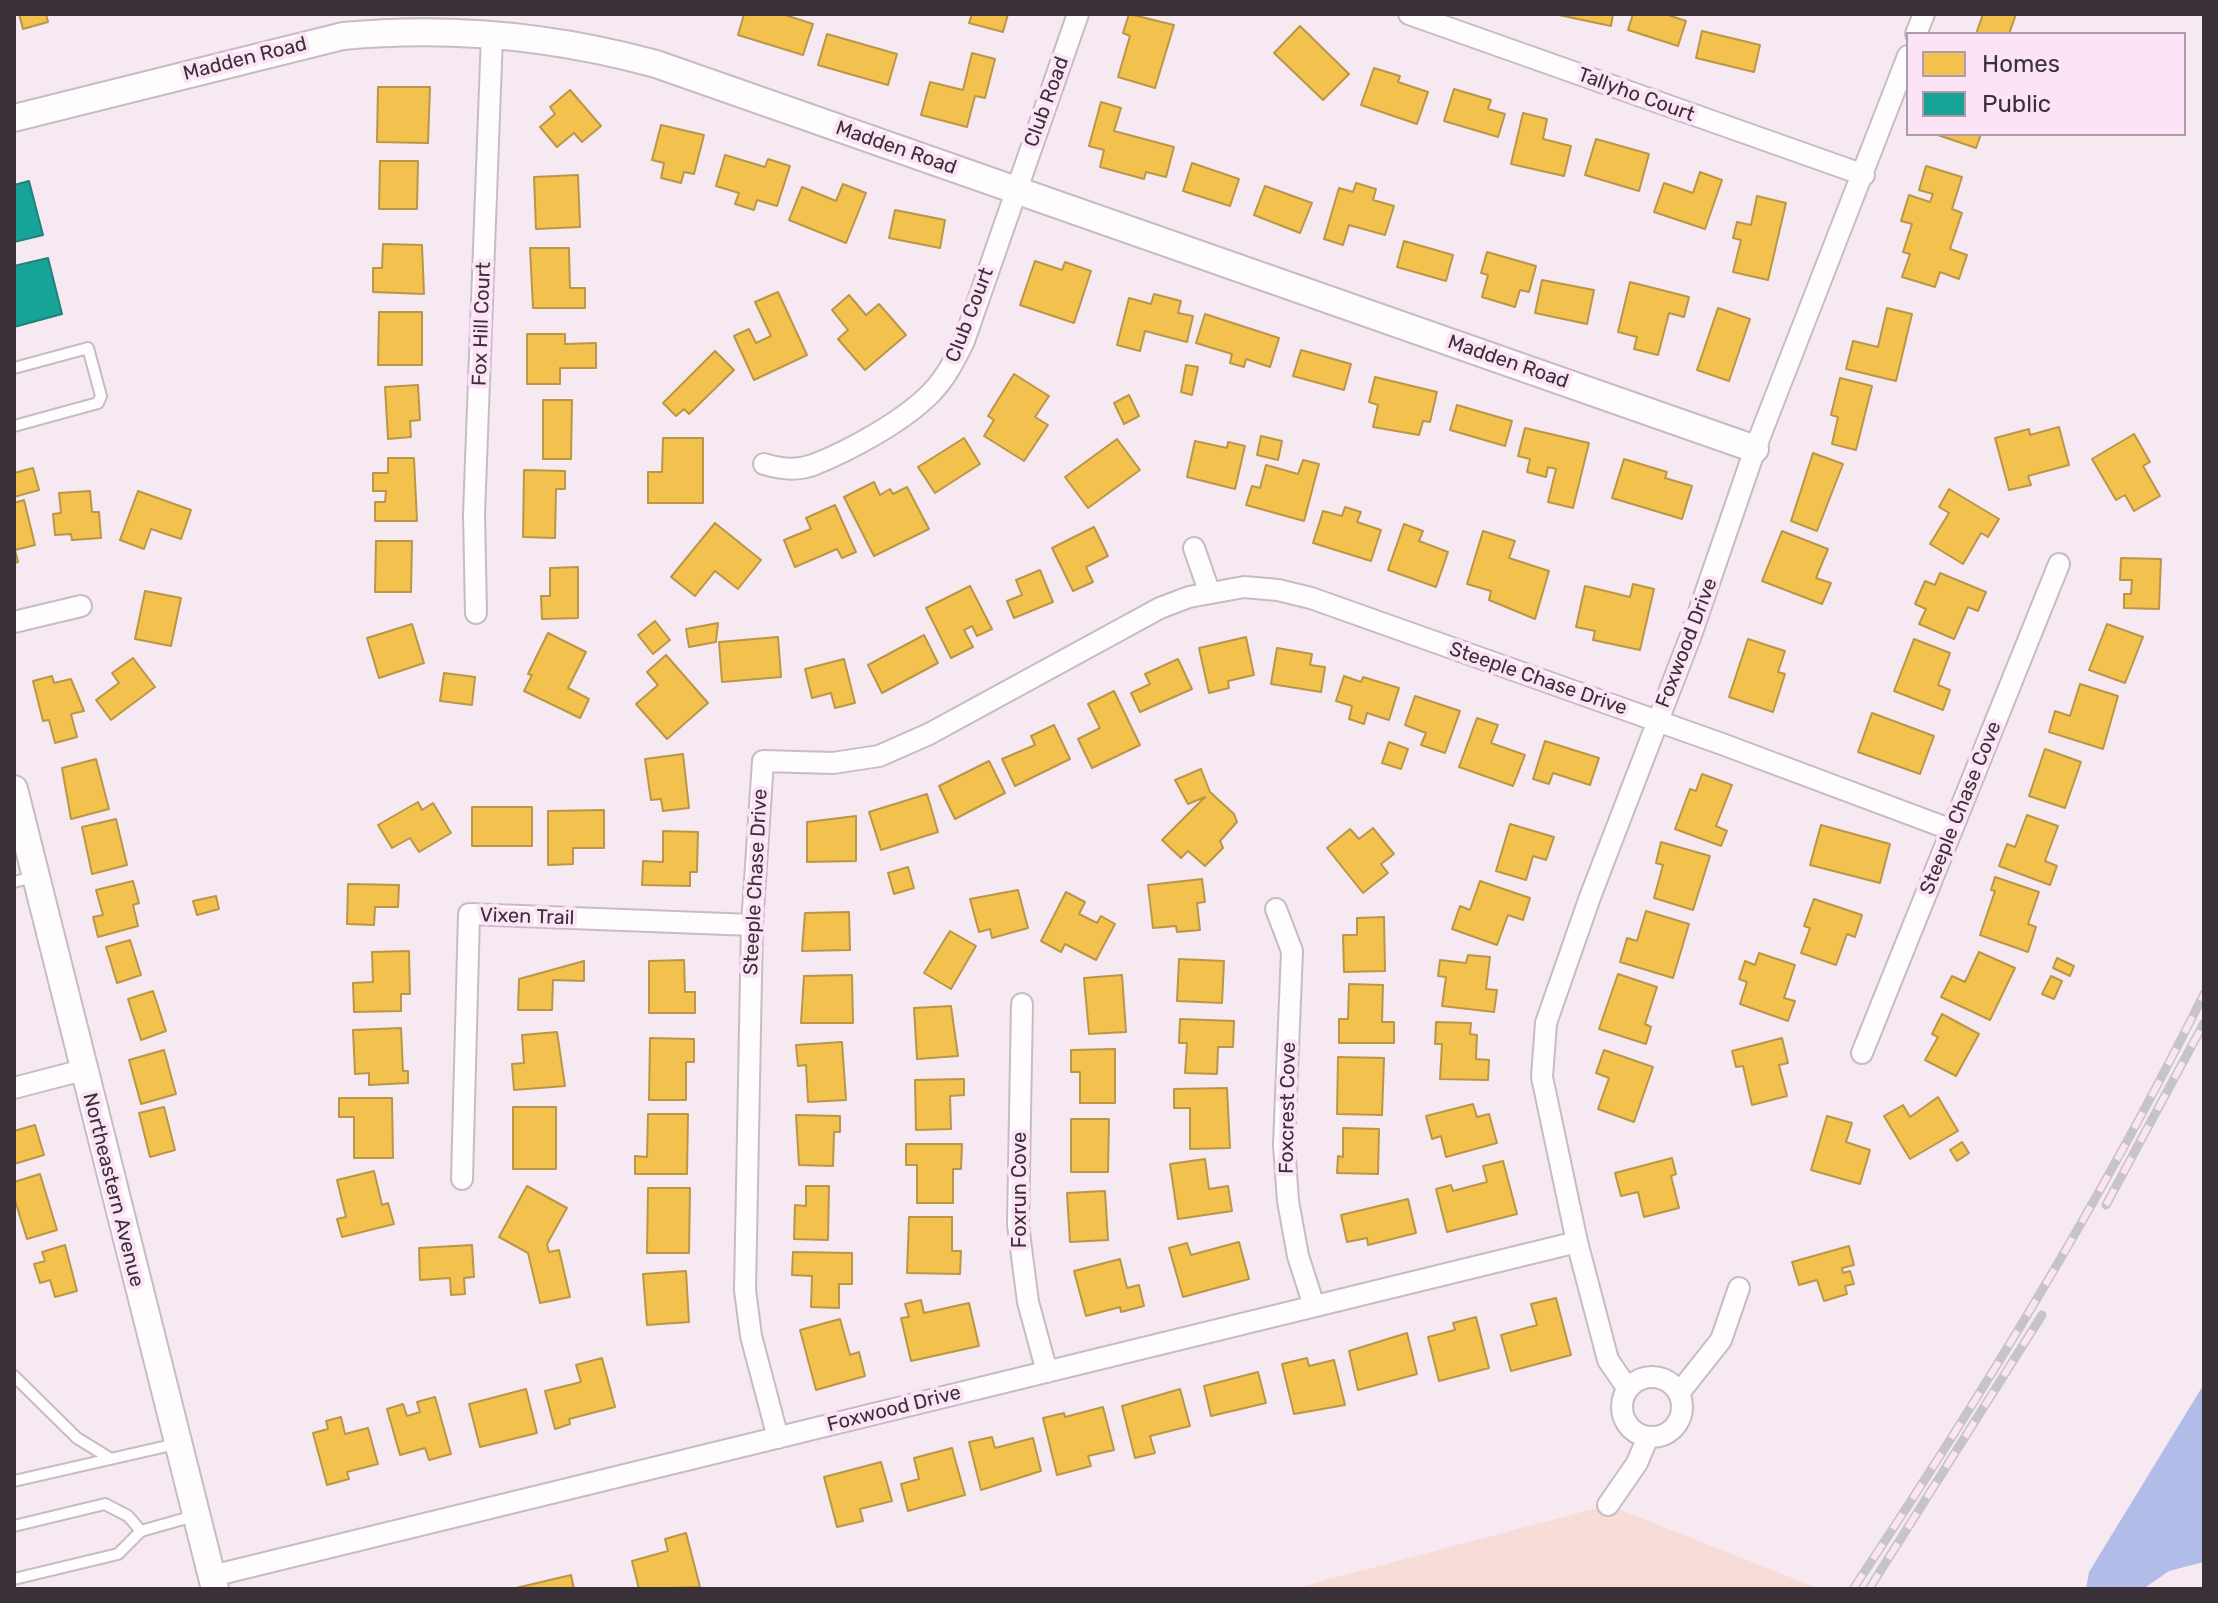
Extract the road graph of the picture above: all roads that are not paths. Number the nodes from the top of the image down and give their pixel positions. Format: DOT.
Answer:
graph roads {
  1 [pos="1078,14"];
  2 [pos="1409,14"];
  3 [pos="492,35"];
  4 [pos="1906,61"];
  5 [pos="14,118"];
  6 [pos="1864,175"];
  7 [pos="1015,189"];
  8 [pos="14,368"];
  9 [pos="14,426"];
  10 [pos="1755,449"];
  11 [pos="764,464"];
  12 [pos="1194,548"];
  13 [pos="2059,564"];
  14 [pos="1209,591"];
  15 [pos="81,606"];
  16 [pos="476,613"];
  17 [pos="14,622"];
  18 [pos="1658,721"];
  19 [pos="14,789"];
  20 [pos="1952,830"];
  21 [pos="24,879"];
  22 [pos="1276,909"];
  23 [pos="752,925"];
  24 [pos="1022,1004"];
  25 [pos="1862,1053"];
  26 [pos="83,1070"];
  27 [pos="14,1088"];
  28 [pos="462,1179"];
  29 [pos="1577,1242"];
  30 [pos="1739,1288"];
  31 [pos="1314,1306"];
  32 [pos="1047,1372"];
  33 [pos="14,1376"];
  34 [pos="1628,1389"];
  35 [pos="1679,1393"];
  36 [pos="1648,1437"];
  37 [pos="778,1438"];
  38 [pos="177,1444"];
  39 [pos="111,1459"];
  40 [pos="14,1481"];
  41 [pos="1608,1505"];
  42 [pos="196,1515"];
  43 [pos="14,1526"];
  44 [pos="141,1531"];
  45 [pos="14,1579"];
  46 [pos="214,1583"];
  1 -- 7 [label="street, Club Road"];
  2 -- 6 [label="street, Tallyho Court"];
  3 -- 5 [label="street, Madden Road"];
  3 -- 7 [label="street, Madden Road"];
  3 -- 16 [label="street, Fox Hill Court"];
  4 -- 6 [label="street, Foxwood Drive"];
  6 -- 10 [label="street, Foxwood Drive"];
  7 -- 10 [label="street, Madden Road"];
  7 -- 11 [label="street, Club Court"];
  8 -- 9 [label="lane"];
  10 -- 18 [label="street, Foxwood Drive"];
  12 -- 14 [label="street"];
  13 -- 20 [label="street, Steeple Chase Cove"];
  14 -- 18 [label="street, Steeple Chase Drive"];
  14 -- 23 [label="street, Steeple Chase Drive"];
  15 -- 17 [label="street"];
  18 -- 20 [label="street, Steeple Chase Drive"];
  18 -- 29 [label="street, Foxwood Drive"];
  19 -- 21 [label="street, Northeastern Avenue"];
  20 -- 25 [label="street, Steeple Chase Cove"];
  21 -- 26 [label="street, Northeastern Avenue"];
  22 -- 31 [label="street, Foxcrest Cove"];
  23 -- 28 [label="street, Vixen Trail"];
  23 -- 37 [label="street, Steeple Chase Drive"];
  24 -- 32 [label="street, Foxrun Cove"];
  26 -- 27 [label="street"];
  26 -- 38 [label="street, Northeastern Avenue"];
  29 -- 31 [label="street, Foxwood Drive"];
  29 -- 34 [label="street, Foxwood Drive"];
  30 -- 35 [label="street"];
  31 -- 32 [label="street, Foxwood Drive"];
  32 -- 37 [label="street, Foxwood Drive"];
  33 -- 39 [label="lane"];
  34 -- 35 [label="street"];
  34 -- 36 [label="street"];
  35 -- 36 [label="street"];
  36 -- 41 [label="street"];
  37 -- 46 [label="street, Foxwood Drive"];
  38 -- 39 [label="lane"];
  38 -- 42 [label="street, Northeastern Avenue"];
  39 -- 40 [label="lane"];
  42 -- 44 [label="lane"];
  42 -- 46 [label="street, Northeastern Avenue"];
  43 -- 44 [label="lane"];
  44 -- 45 [label="lane"];
}
